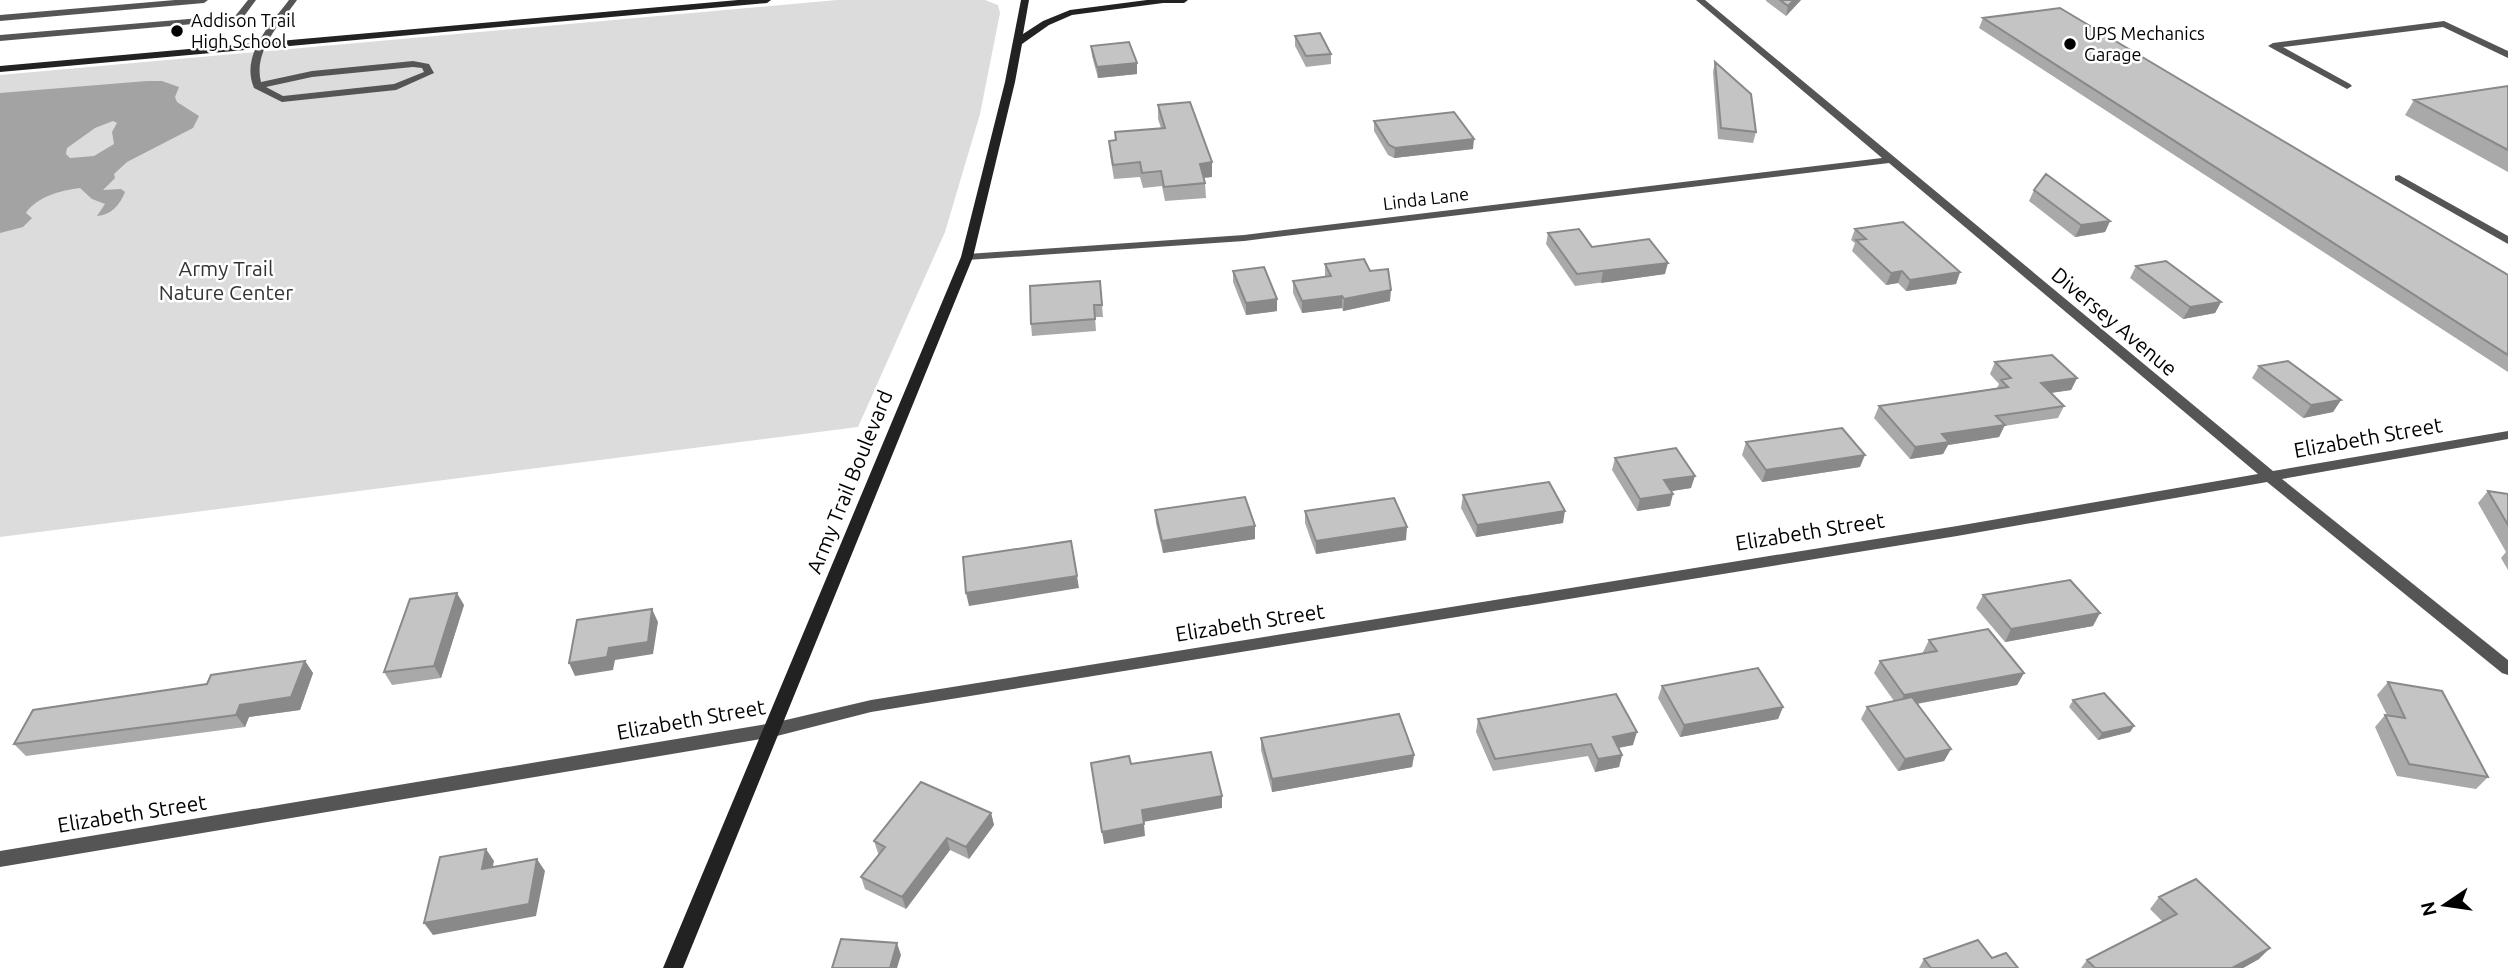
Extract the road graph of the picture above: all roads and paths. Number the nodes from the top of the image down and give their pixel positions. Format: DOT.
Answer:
graph roads {
  1 [pos="204,0"];
  2 [pos="252,0"];
  3 [pos="293,0"];
  4 [pos="767,0"];
  5 [pos="1025,0"];
  6 [pos="1146,0"];
  7 [pos="1184,0"];
  8 [pos="1699,0"];
  9 [pos="1160,1"];
  10 [pos="0,18"];
  11 [pos="0,38"];
  12 [pos="1017,42"];
  13 [pos="262,45"];
  14 [pos="2508,55"];
  15 [pos="0,69"];
  16 [pos="257,86"];
  17 [pos="2347,86"];
  18 [pos="1888,160"];
  19 [pos="2399,178"];
  20 [pos="2508,241"];
  21 [pos="967,257"];
  22 [pos="2508,435"];
  23 [pos="2272,478"];
  24 [pos="2508,669"];
  25 [pos="773,730"];
  26 [pos="0,859"];
  27 [pos="673,968"];
  1 -- 10 [label="street"];
  2 -- 11 [label="street"];
  3 -- 13 [label="street"];
  4 -- 13 [label="main road"];
  5 -- 12 [label="main road, Army Trail Boulevard"];
  6 -- 9 [label="main road"];
  7 -- 9 [label="main road"];
  8 -- 18 [label="street, Diversey Avenue"];
  9 -- 12 [label="main road"];
  12 -- 21 [label="main road, Army Trail Boulevard"];
  13 -- 15 [label="main road"];
  13 -- 16 [label="street"];
  14 -- 17 [label="street"];
  16 -- 16 [label="street"];
  18 -- 21 [label="street, Linda Lane"];
  18 -- 23 [label="street, Diversey Avenue"];
  19 -- 20 [label="street"];
  21 -- 25 [label="main road, Army Trail Boulevard"];
  22 -- 23 [label="street, Elizabeth Street"];
  23 -- 24 [label="street, Diversey Avenue"];
  23 -- 25 [label="street, Elizabeth Street"];
  25 -- 26 [label="street, Elizabeth Street"];
  25 -- 27 [label="main road, Army Trail Boulevard"];
}
